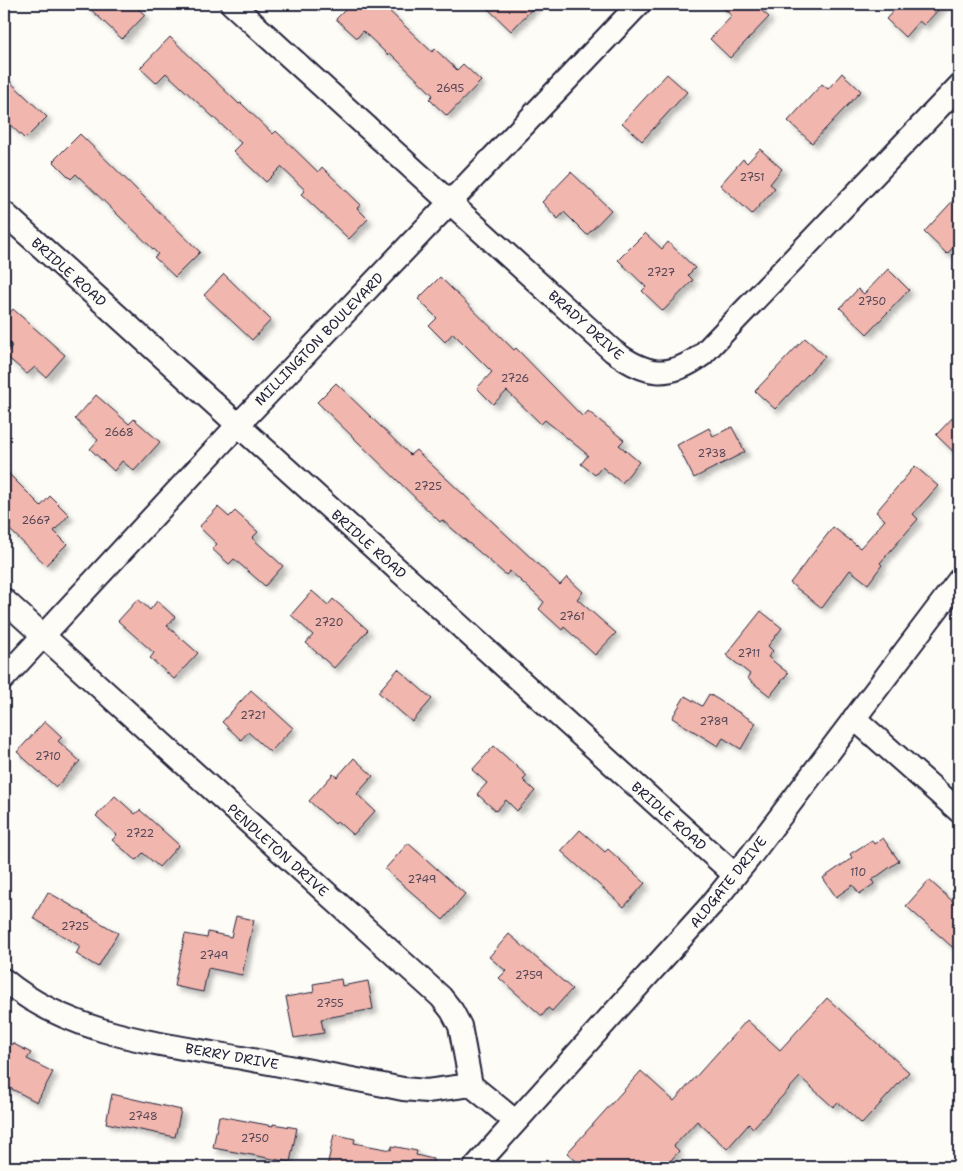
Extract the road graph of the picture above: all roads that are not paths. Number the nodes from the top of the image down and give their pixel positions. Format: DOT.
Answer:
graph roads {
  1 [pos="232,4"];
  2 [pos="639,4"];
  3 [pos="959,86"];
  4 [pos="450,202"];
  5 [pos="4,213"];
  6 [pos="238,425"];
  7 [pos="959,580"];
  8 [pos="4,600"];
  9 [pos="43,636"];
  10 [pos="4,678"];
  11 [pos="854,718"];
  12 [pos="959,811"];
  13 [pos="735,875"];
  14 [pos="4,980"];
  15 [pos="471,1085"];
  16 [pos="515,1121"];
  17 [pos="475,1167"];
  1 -- 4 [label="street, BRADY DRIVE"];
  2 -- 4 [label="street, MILLINGTON BOULEVARD"];
  3 -- 4 [label="street, BRADY DRIVE"];
  4 -- 6 [label="street, MILLINGTON BOULEVARD"];
  5 -- 6 [label="street, BRIDLE ROAD"];
  6 -- 9 [label="street, MILLINGTON BOULEVARD"];
  6 -- 13 [label="street, BRIDLE ROAD"];
  7 -- 11 [label="street, ALDGATE DRIVE"];
  8 -- 9 [label="street, PENDLETON DRIVE"];
  9 -- 10 [label="street, MILLINGTON BOULEVARD"];
  9 -- 15 [label="street, PENDLETON DRIVE"];
  11 -- 12 [label="street"];
  11 -- 13 [label="street, ALDGATE DRIVE"];
  13 -- 16 [label="street, ALDGATE DRIVE"];
  14 -- 15 [label="street, BERRY DRIVE"];
  15 -- 16 [label="street"];
  16 -- 17 [label="street, ALDGATE DRIVE"];
}
